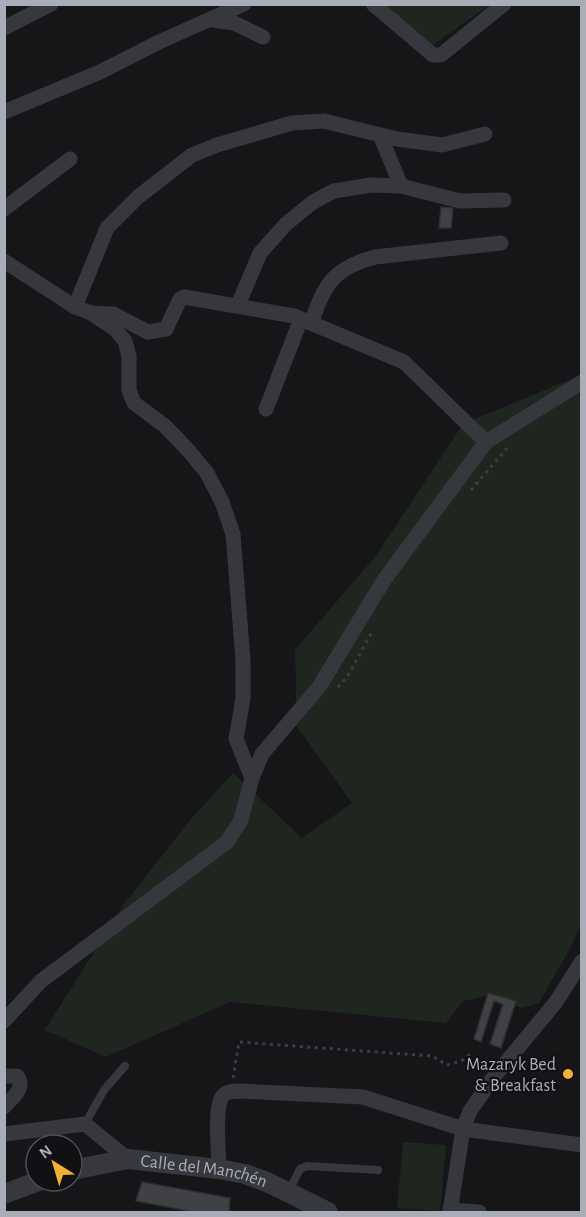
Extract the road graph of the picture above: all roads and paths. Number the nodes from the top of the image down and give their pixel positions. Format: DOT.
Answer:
graph roads {
  1 [pos="51,4"];
  2 [pos="244,4"];
  3 [pos="373,4"];
  4 [pos="504,4"];
  5 [pos="213,20"];
  6 [pos="4,28"];
  7 [pos="263,37"];
  8 [pos="4,112"];
  9 [pos="485,134"];
  10 [pos="380,135"];
  11 [pos="69,159"];
  12 [pos="401,186"];
  13 [pos="504,200"];
  14 [pos="4,209"];
  15 [pos="501,243"];
  16 [pos="4,261"];
  17 [pos="238,305"];
  18 [pos="75,307"];
  19 [pos="90,313"];
  20 [pos="306,321"];
  21 [pos="582,382"];
  22 [pos="266,409"];
  23 [pos="486,442"];
  24 [pos="510,445"];
  25 [pos="464,498"];
  26 [pos="374,628"];
  27 [pos="333,692"];
  28 [pos="252,778"];
  29 [pos="582,961"];
  30 [pos="4,1021"];
  31 [pos="473,1052"];
  32 [pos="125,1066"];
  33 [pos="4,1076"];
  34 [pos="230,1091"];
  35 [pos="4,1107"];
  36 [pos="85,1124"];
  37 [pos="463,1129"];
  38 [pos="4,1134"];
  39 [pos="582,1144"];
  40 [pos="128,1160"];
  41 [pos="84,1168"];
  42 [pos="219,1169"];
  43 [pos="378,1170"];
  44 [pos="24,1187"];
  45 [pos="289,1191"];
  46 [pos="4,1194"];
  47 [pos="450,1211"];
  48 [pos="328,1212"];
  49 [pos="479,1212"];
  1 -- 6 [label="street"];
  2 -- 5 [label="street"];
  3 -- 4 [label="street"];
  5 -- 7 [label="street"];
  5 -- 8 [label="street"];
  9 -- 10 [label="street"];
  10 -- 12 [label="street"];
  10 -- 18 [label="street"];
  11 -- 14 [label="street"];
  12 -- 13 [label="street"];
  12 -- 17 [label="street"];
  15 -- 20 [label="street"];
  16 -- 18 [label="street"];
  17 -- 19 [label="street"];
  17 -- 20 [label="street"];
  18 -- 19 [label="street"];
  19 -- 28 [label="street"];
  20 -- 22 [label="street"];
  20 -- 23 [label="street"];
  21 -- 23 [label="street"];
  23 -- 28 [label="street"];
  24 -- 25 [label="path"];
  26 -- 27 [label="path"];
  28 -- 30 [label="street"];
  29 -- 37 [label="street"];
  31 -- 34 [label="path"];
  32 -- 36 [label="lane"];
  33 -- 35 [label="street"];
  34 -- 37 [label="street"];
  34 -- 42 [label="street"];
  36 -- 38 [label="street"];
  36 -- 40 [label="street"];
  37 -- 39 [label="street"];
  37 -- 47 [label="street"];
  40 -- 41 [label="street, Calle del Manchén"];
  40 -- 42 [label="street, Calle del Manchén"];
  42 -- 45 [label="street, Calle del Manchén"];
  43 -- 45 [label="lane"];
  44 -- 46 [label="street"];
  45 -- 48 [label="street, Calle del Manchén"];
  47 -- 49 [label="street"];
}
